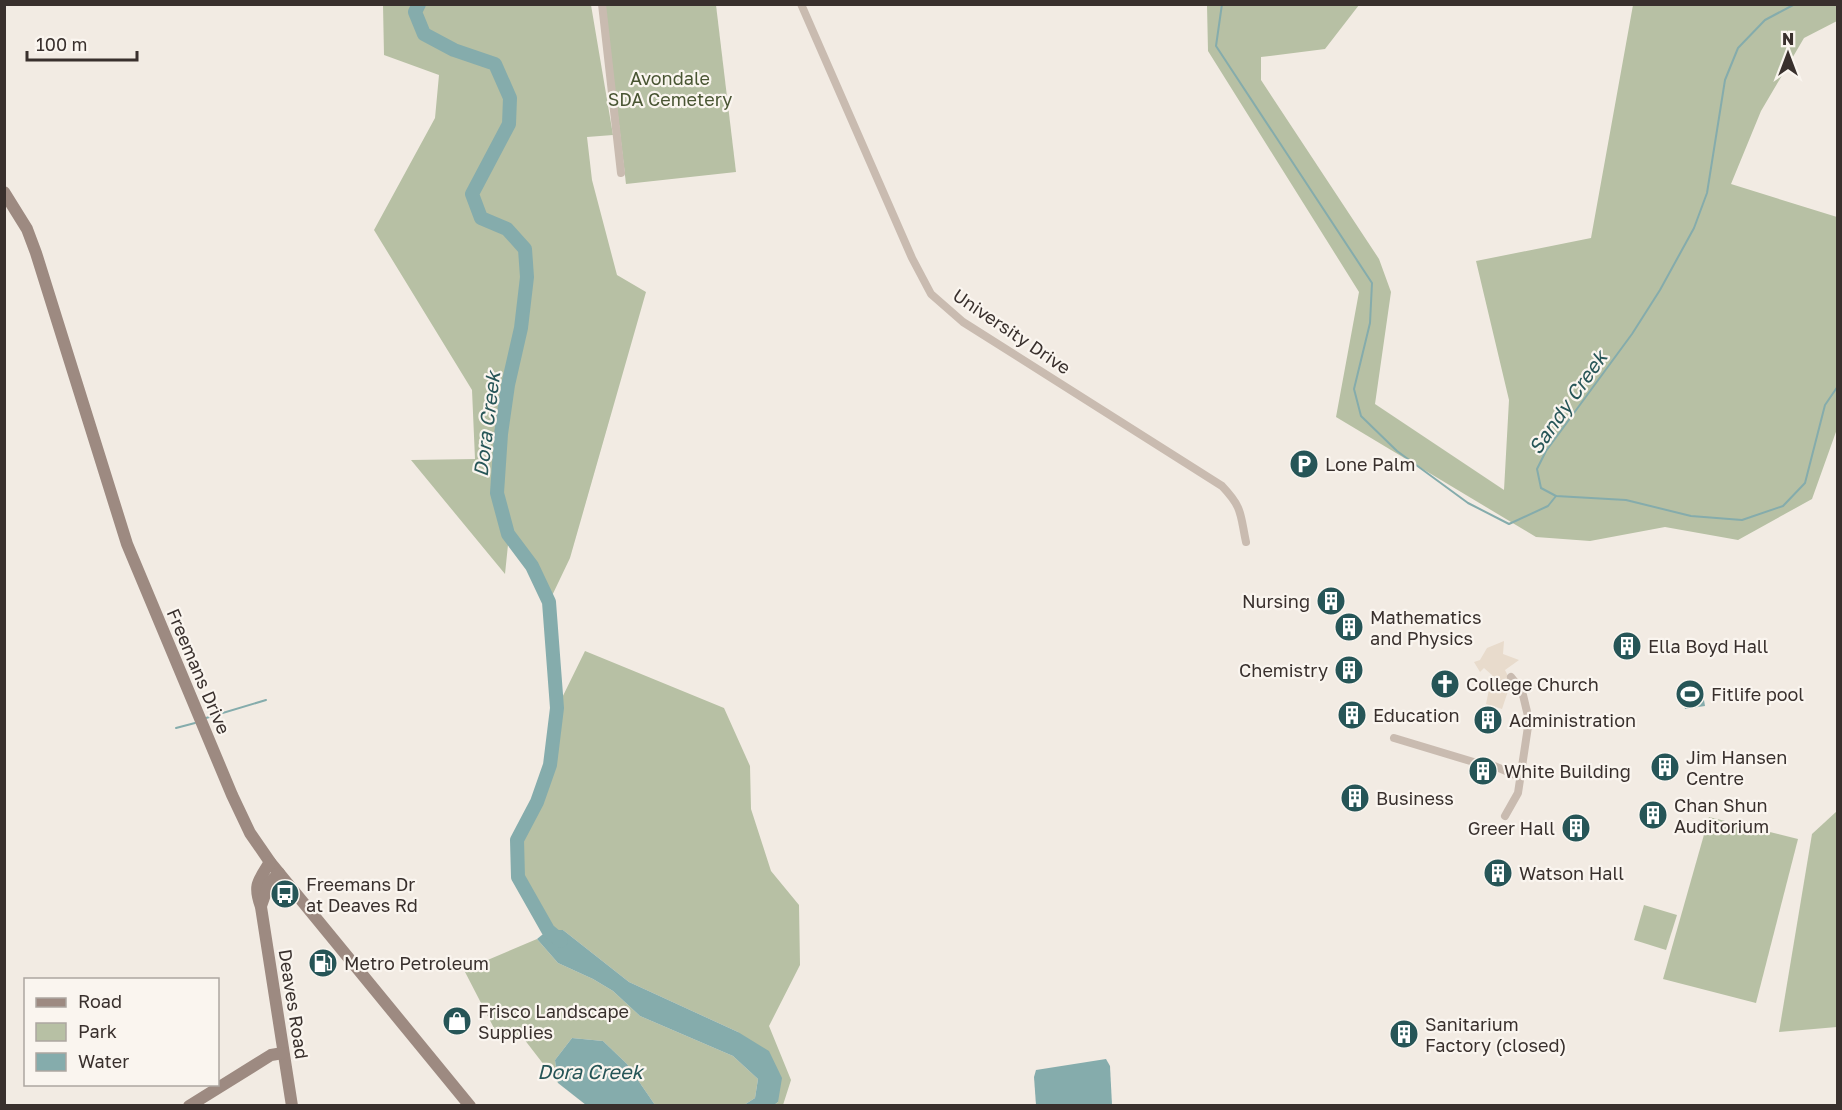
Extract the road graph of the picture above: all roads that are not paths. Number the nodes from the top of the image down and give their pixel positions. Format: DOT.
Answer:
graph roads {
  1 [pos="602,4"];
  2 [pos="801,4"];
  3 [pos="621,173"];
  4 [pos="4,192"];
  5 [pos="1246,542"];
  6 [pos="1511,677"];
  7 [pos="1394,738"];
  8 [pos="1477,763"];
  9 [pos="1492,765"];
  10 [pos="1520,777"];
  11 [pos="1505,816"];
  12 [pos="270,862"];
  13 [pos="279,873"];
  14 [pos="261,907"];
  15 [pos="283,1053"];
  16 [pos="189,1106"];
  17 [pos="292,1106"];
  18 [pos="470,1106"];
  1 -- 3 [label="street"];
  2 -- 5 [label="street, University Drive"];
  4 -- 12 [label="main road, Freemans Drive"];
  6 -- 10 [label="street"];
  7 -- 8 [label="street"];
  9 -- 10 [label="street"];
  10 -- 11 [label="street"];
  12 -- 13 [label="main road, Freemans Drive"];
  12 -- 14 [label="main road, Deaves Road"];
  13 -- 14 [label="main road, Deaves Road"];
  13 -- 18 [label="main road, Freemans Drive"];
  14 -- 15 [label="main road, Deaves Road"];
  15 -- 16 [label="main road"];
  15 -- 17 [label="main road, Deaves Road"];
}
